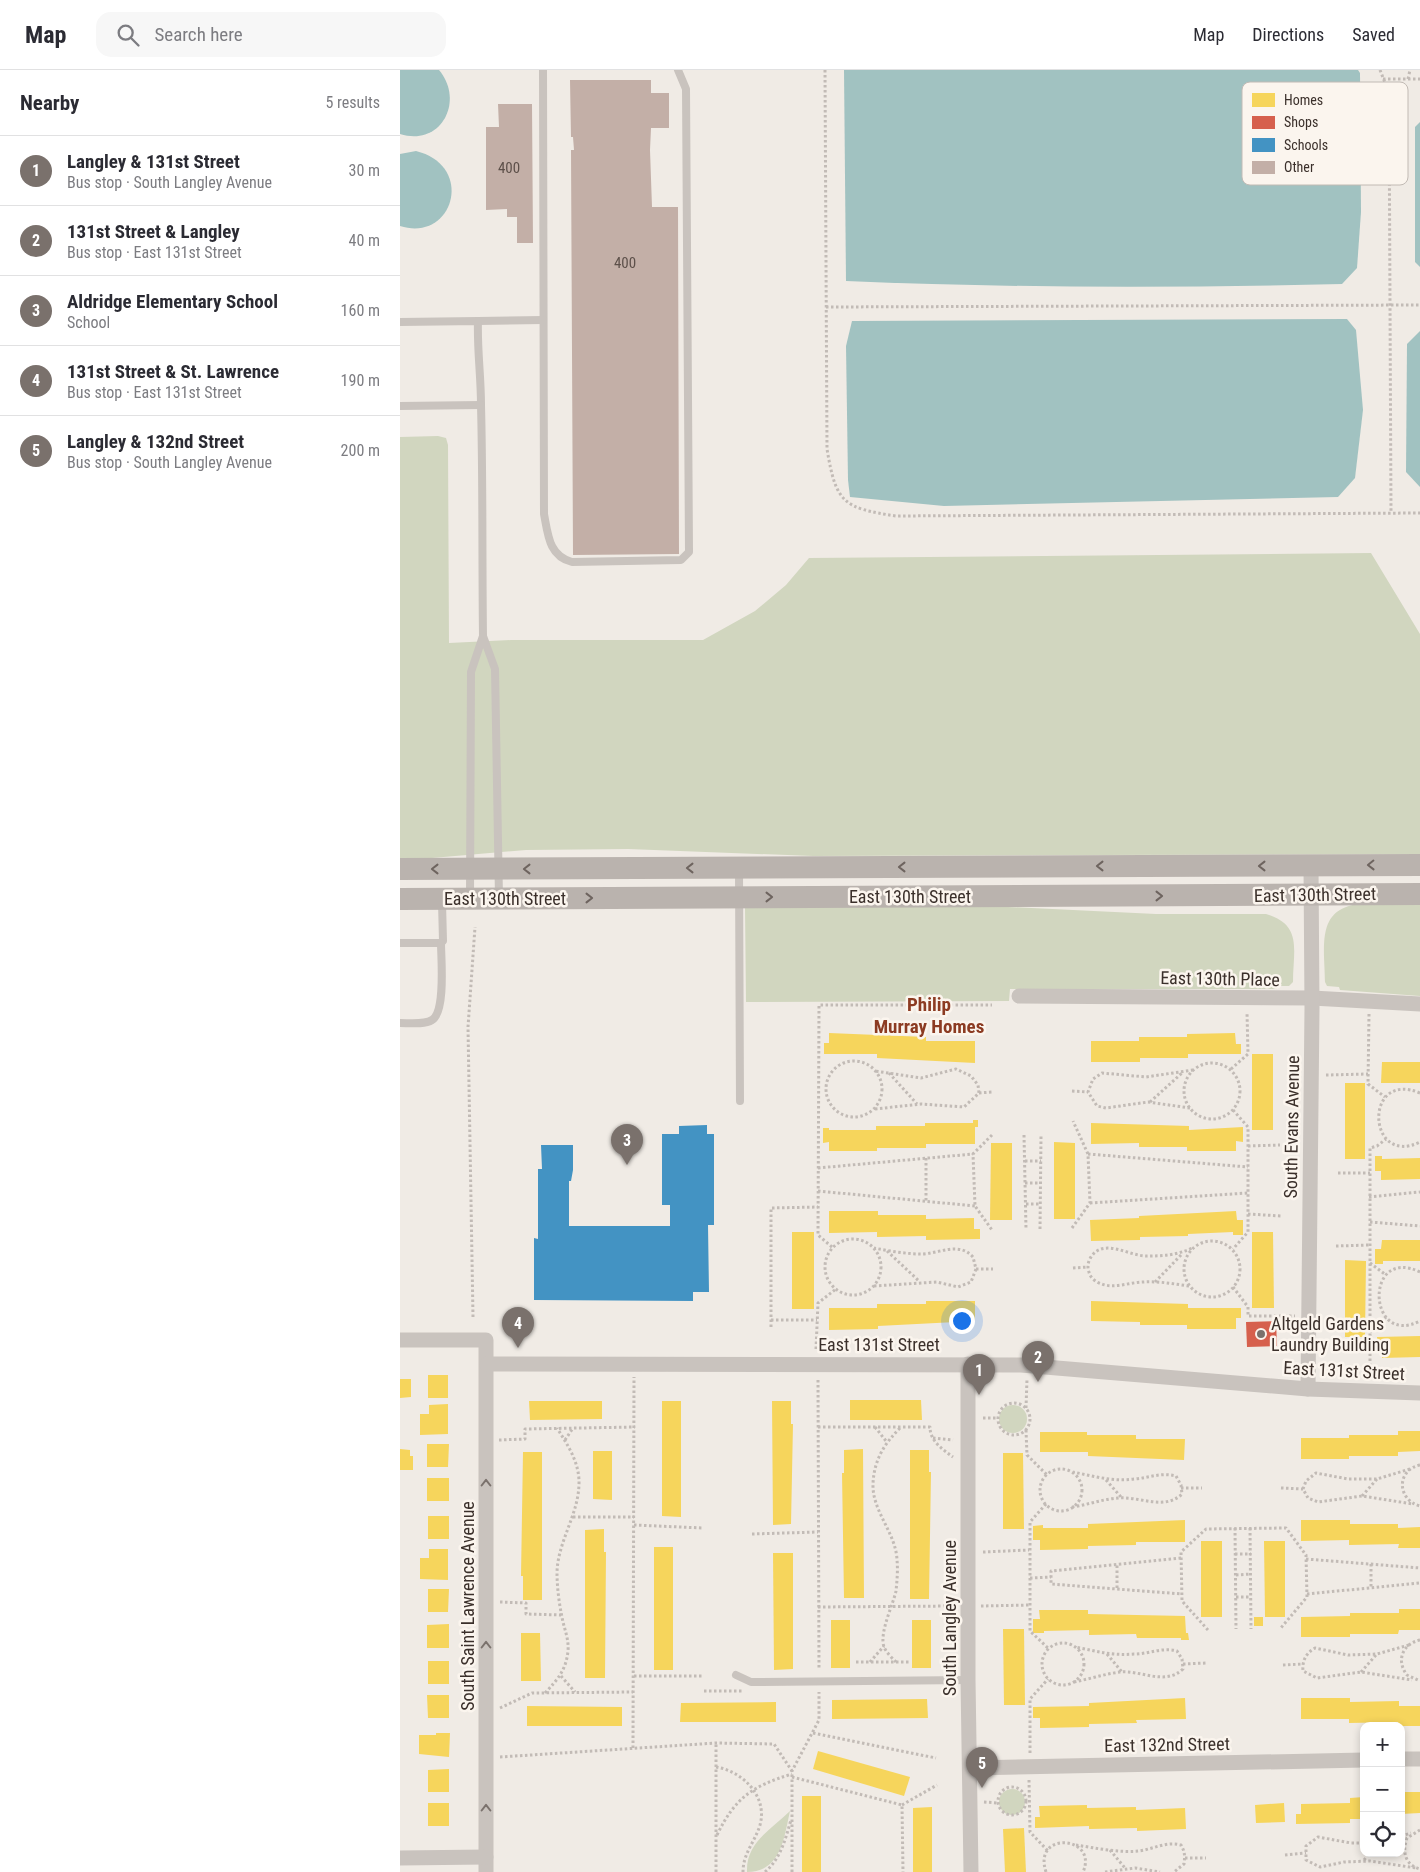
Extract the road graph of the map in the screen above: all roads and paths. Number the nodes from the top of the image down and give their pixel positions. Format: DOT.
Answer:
graph roads {
  1 [pos="543,70"];
  2 [pos="678,70"];
  3 [pos="825,70"];
  4 [pos="1380,70"];
  5 [pos="1410,70"];
  6 [pos="1420,78"];
  7 [pos="1384,79"];
  8 [pos="1408,79"];
  9 [pos="1385,82"];
  10 [pos="1389,185"];
  11 [pos="1390,304"];
  12 [pos="1420,305"];
  13 [pos="826,307"];
  14 [pos="543,320"];
  15 [pos="478,321"];
  16 [pos="400,322"];
  17 [pos="481,405"];
  18 [pos="400,406"];
  19 [pos="1391,513"];
  20 [pos="1420,513"];
  21 [pos="483,636"];
  22 [pos="1420,865"];
  23 [pos="1311,866"];
  24 [pos="739,868"];
  25 [pos="400,869"];
  26 [pos="470,869"];
  27 [pos="498,869"];
  28 [pos="1420,894"];
  29 [pos="1311,896"];
  30 [pos="739,898"];
  31 [pos="400,899"];
  32 [pos="441,899"];
  33 [pos="470,899"];
  34 [pos="499,899"];
  35 [pos="475,927"];
  36 [pos="400,943"];
  37 [pos="441,943"];
  38 [pos="1018,996"];
  39 [pos="1312,998"];
  40 [pos="1420,1004"];
  41 [pos="992,1005"];
  42 [pos="1247,1005"];
  43 [pos="1369,1008"];
  44 [pos="400,1022"];
  45 [pos="1231,1069"];
  46 [pos="1192,1070"];
  47 [pos="875,1071"];
  48 [pos="889,1072"];
  49 [pos="1183,1073"];
  50 [pos="1368,1074"];
  51 [pos="1323,1075"];
  52 [pos="819,1089"];
  53 [pos="825,1089"];
  54 [pos="1072,1091"];
  55 [pos="992,1092"];
  56 [pos="1088,1092"];
  57 [pos="979,1093"];
  58 [pos="1420,1093"];
  59 [pos="1385,1097"];
  60 [pos="740,1101"];
  61 [pos="1150,1102"];
  62 [pos="917,1104"];
  63 [pos="1190,1108"];
  64 [pos="875,1110"];
  65 [pos="1233,1110"];
  66 [pos="1073,1121"];
  67 [pos="992,1135"];
  68 [pos="1024,1135"];
  69 [pos="1040,1136"];
  70 [pos="1386,1138"];
  71 [pos="1420,1142"];
  72 [pos="1280,1145"];
  73 [pos="1248,1146"];
  74 [pos="973,1154"];
  75 [pos="1088,1154"];
  76 [pos="926,1158"];
  77 [pos="1025,1161"];
  78 [pos="1040,1161"];
  79 [pos="1248,1167"];
  80 [pos="818,1168"];
  81 [pos="1370,1172"];
  82 [pos="1338,1173"];
  83 [pos="1025,1183"];
  84 [pos="1040,1183"];
  85 [pos="818,1191"];
  86 [pos="1420,1192"];
  87 [pos="1248,1193"];
  88 [pos="1370,1197"];
  89 [pos="926,1201"];
  90 [pos="1090,1203"];
  91 [pos="1026,1204"];
  92 [pos="1040,1204"];
  93 [pos="975,1206"];
  94 [pos="818,1207"];
  95 [pos="1248,1214"];
  96 [pos="1281,1216"];
  97 [pos="1370,1222"];
  98 [pos="1420,1226"];
  99 [pos="1072,1228"];
  100 [pos="1026,1229"];
  101 [pos="1040,1229"];
  102 [pos="992,1230"];
  103 [pos="1370,1245"];
  104 [pos="1336,1246"];
  105 [pos="832,1247"];
  106 [pos="874,1248"];
  107 [pos="1192,1248"];
  108 [pos="1233,1249"];
  109 [pos="886,1251"];
  110 [pos="1185,1252"];
  111 [pos="1370,1262"];
  112 [pos="1088,1267"];
  113 [pos="1073,1268"];
  114 [pos="976,1269"];
  115 [pos="993,1269"];
  116 [pos="1420,1272"];
  117 [pos="1386,1276"];
  118 [pos="919,1282"];
  119 [pos="1154,1282"];
  120 [pos="874,1286"];
  121 [pos="1189,1286"];
  122 [pos="1233,1287"];
  123 [pos="836,1290"];
  124 [pos="1370,1297"];
  125 [pos="1378,1299"];
  126 [pos="1295,1316"];
  127 [pos="1386,1317"];
  128 [pos="473,1318"];
  129 [pos="771,1320"];
  130 [pos="817,1320"];
  131 [pos="1420,1321"];
  132 [pos="771,1328"];
  133 [pos="1370,1332"];
  134 [pos="400,1340"];
  135 [pos="816,1349"];
  136 [pos="486,1364"];
  137 [pos="968,1364"];
  138 [pos="1370,1376"];
  139 [pos="634,1377"];
  140 [pos="818,1377"];
  141 [pos="1027,1377"];
  142 [pos="1308,1389"];
  143 [pos="1420,1393"];
  144 [pos="1026,1408"];
  145 [pos="980,1418"];
  146 [pos="997,1418"];
  147 [pos="635,1427"];
  148 [pos="818,1427"];
  149 [pos="875,1427"];
  150 [pos="901,1427"];
  151 [pos="557,1428"];
  152 [pos="573,1428"];
  153 [pos="1026,1430"];
  154 [pos="933,1438"];
  155 [pos="499,1440"];
  156 [pos="564,1440"];
  157 [pos="953,1440"];
  158 [pos="886,1442"];
  159 [pos="953,1457"];
  160 [pos="1420,1465"];
  161 [pos="1410,1469"];
  162 [pos="1073,1472"];
  163 [pos="1047,1475"];
  164 [pos="1105,1479"];
  165 [pos="1377,1479"];
  166 [pos="1181,1488"];
  167 [pos="1202,1488"];
  168 [pos="1281,1488"];
  169 [pos="1303,1489"];
  170 [pos="1362,1496"];
  171 [pos="1121,1497"];
  172 [pos="1046,1504"];
  173 [pos="1413,1504"];
  174 [pos="1420,1506"];
  175 [pos="1072,1508"];
  176 [pos="573,1517"];
  177 [pos="634,1517"];
  178 [pos="634,1525"];
  179 [pos="703,1528"];
  180 [pos="1235,1528"];
  181 [pos="1250,1528"];
  182 [pos="818,1532"];
  183 [pos="752,1534"];
  184 [pos="1029,1550"];
  185 [pos="980,1552"];
  186 [pos="1236,1554"];
  187 [pos="1251,1554"];
  188 [pos="1181,1558"];
  189 [pos="1306,1560"];
  190 [pos="1117,1564"];
  191 [pos="1371,1564"];
  192 [pos="1420,1568"];
  193 [pos="1236,1574"];
  194 [pos="1251,1574"];
  195 [pos="1051,1577"];
  196 [pos="1030,1578"];
  197 [pos="1420,1583"];
  198 [pos="1116,1588"];
  199 [pos="1371,1588"];
  200 [pos="1182,1594"];
  201 [pos="1307,1594"];
  202 [pos="1236,1597"];
  203 [pos="1251,1597"];
  204 [pos="500,1602"];
  205 [pos="1030,1605"];
  206 [pos="953,1606"];
  207 [pos="980,1606"];
  208 [pos="818,1607"];
  209 [pos="891,1607"];
  210 [pos="561,1615"];
  211 [pos="1236,1629"];
  212 [pos="1251,1629"];
  213 [pos="1280,1629"];
  214 [pos="1208,1630"];
  215 [pos="1420,1640"];
  216 [pos="1409,1645"];
  217 [pos="884,1646"];
  218 [pos="1074,1647"];
  219 [pos="1049,1650"];
  220 [pos="1107,1654"];
  221 [pos="1377,1654"];
  222 [pos="856,1662"];
  223 [pos="870,1662"];
  224 [pos="896,1662"];
  225 [pos="909,1662"];
  226 [pos="1183,1664"];
  227 [pos="1206,1664"];
  228 [pos="1302,1664"];
  229 [pos="1283,1665"];
  230 [pos="819,1669"];
  231 [pos="1122,1672"];
  232 [pos="1361,1672"];
  233 [pos="736,1675"];
  234 [pos="561,1676"];
  235 [pos="634,1676"];
  236 [pos="704,1676"];
  237 [pos="1048,1679"];
  238 [pos="968,1680"];
  239 [pos="1412,1680"];
  240 [pos="1420,1681"];
  241 [pos="1074,1682"];
  242 [pos="819,1691"];
  243 [pos="575,1692"];
  244 [pos="633,1692"];
  245 [pos="545,1693"];
  246 [pos="500,1708"];
  247 [pos="813,1733"];
  248 [pos="716,1743"];
  249 [pos="633,1748"];
  250 [pos="1030,1756"];
  251 [pos="500,1757"];
  252 [pos="936,1758"];
  253 [pos="1405,1759"];
  254 [pos="1420,1759"];
  255 [pos="1360,1760"];
  256 [pos="716,1767"];
  257 [pos="970,1768"];
  258 [pos="792,1774"];
  259 [pos="1029,1774"];
  260 [pos="937,1785"];
  261 [pos="752,1790"];
  262 [pos="981,1802"];
  263 [pos="1028,1802"];
  264 [pos="998,1803"];
  265 [pos="902,1805"];
  266 [pos="792,1816"];
  267 [pos="1420,1830"];
  268 [pos="1412,1833"];
  269 [pos="1405,1835"];
  270 [pos="716,1837"];
  271 [pos="1360,1843"];
  272 [pos="1076,1845"];
  273 [pos="1048,1850"];
  274 [pos="1110,1850"];
  275 [pos="1306,1853"];
  276 [pos="1284,1854"];
  277 [pos="486,1857"];
  278 [pos="1367,1857"];
  279 [pos="400,1858"];
  280 [pos="1185,1858"];
  281 [pos="1206,1858"];
  282 [pos="1364,1861"];
  283 [pos="1416,1868"];
  284 [pos="1126,1869"];
  285 [pos="1420,1869"];
  286 [pos="486,1872"];
  287 [pos="716,1872"];
  288 [pos="743,1872"];
  289 [pos="765,1872"];
  290 [pos="792,1872"];
  291 [pos="903,1872"];
  292 [pos="971,1872"];
  293 [pos="1046,1872"];
  294 [pos="1083,1872"];
  295 [pos="1105,1872"];
  296 [pos="1160,1872"];
  297 [pos="1174,1872"];
  1 -- 14 [label="lane"];
  2 -- 14 [label="lane"];
  3 -- 13 [label="path"];
  4 -- 7 [label="path"];
  5 -- 8 [label="path"];
  6 -- 8 [label="path"];
  7 -- 8 [label="path"];
  7 -- 9 [label="path"];
  10 -- 11 [label="path"];
  11 -- 12 [label="path"];
  11 -- 13 [label="path"];
  11 -- 19 [label="path"];
  13 -- 19 [label="path"];
  14 -- 15 [label="lane"];
  15 -- 16 [label="lane"];
  15 -- 17 [label="lane"];
  17 -- 18 [label="lane"];
  17 -- 21 [label="lane"];
  19 -- 20 [label="path"];
  21 -- 26 [label="lane"];
  21 -- 27 [label="lane"];
  22 -- 23 [label="main road, East 130th Street, one-way"];
  23 -- 24 [label="main road, East 130th Street, one-way"];
  23 -- 29 [label="street, South Evans Avenue"];
  24 -- 27 [label="main road, East 130th Street, one-way"];
  24 -- 30 [label="lane"];
  26 -- 25 [label="main road, East 130th Street, one-way"];
  26 -- 27 [label="main road, East 130th Street"];
  26 -- 33 [label="lane"];
  27 -- 34 [label="lane"];
  28 -- 29 [label="main road, East 130th Street"];
  30 -- 29 [label="main road, East 130th Street, one-way"];
  29 -- 39 [label="street, South Evans Avenue"];
  34 -- 30 [label="main road, East 130th Street, one-way"];
  30 -- 60 [label="lane"];
  31 -- 32 [label="main road, East 130th Street"];
  32 -- 33 [label="main road, East 130th Street"];
  32 -- 37 [label="lane"];
  33 -- 34 [label="main road, East 130th Street"];
  35 -- 128 [label="path"];
  36 -- 37 [label="lane"];
  37 -- 44 [label="lane"];
  38 -- 39 [label="street, East 130th Place"];
  39 -- 40 [label="street, East 130th Place"];
  39 -- 142 [label="street, South Evans Avenue"];
  41 -- 52 [label="path"];
  42 -- 45 [label="path"];
  43 -- 50 [label="path"];
  45 -- 46 [label="path"];
  45 -- 65 [label="path"];
  46 -- 49 [label="path"];
  46 -- 63 [label="path"];
  47 -- 48 [label="path"];
  47 -- 53 [label="path"];
  47 -- 64 [label="path"];
  48 -- 57 [label="path"];
  48 -- 62 [label="path"];
  49 -- 56 [label="path"];
  49 -- 61 [label="path"];
  50 -- 51 [label="path"];
  50 -- 59 [label="path"];
  52 -- 53 [label="path"];
  52 -- 80 [label="path"];
  53 -- 64 [label="path"];
  54 -- 56 [label="path"];
  55 -- 57 [label="path"];
  56 -- 61 [label="path"];
  57 -- 62 [label="path"];
  58 -- 59 [label="path"];
  59 -- 70 [label="path"];
  61 -- 63 [label="path"];
  62 -- 64 [label="path"];
  63 -- 65 [label="path"];
  65 -- 73 [label="path"];
  66 -- 75 [label="path"];
  67 -- 74 [label="path"];
  68 -- 77 [label="path"];
  69 -- 78 [label="path"];
  70 -- 71 [label="path"];
  70 -- 81 [label="path"];
  72 -- 73 [label="path"];
  73 -- 79 [label="path"];
  74 -- 76 [label="path"];
  74 -- 93 [label="path"];
  75 -- 79 [label="path"];
  75 -- 90 [label="path"];
  76 -- 80 [label="path"];
  76 -- 89 [label="path"];
  77 -- 78 [label="path"];
  77 -- 83 [label="path"];
  78 -- 84 [label="path"];
  79 -- 87 [label="path"];
  80 -- 85 [label="path"];
  81 -- 82 [label="path"];
  81 -- 88 [label="path"];
  83 -- 84 [label="path"];
  83 -- 91 [label="path"];
  84 -- 92 [label="path"];
  85 -- 89 [label="path"];
  85 -- 94 [label="path"];
  86 -- 88 [label="path"];
  87 -- 90 [label="path"];
  87 -- 95 [label="path"];
  88 -- 97 [label="path"];
  89 -- 93 [label="path"];
  90 -- 99 [label="path"];
  91 -- 92 [label="path"];
  91 -- 100 [label="path"];
  92 -- 101 [label="path"];
  93 -- 102 [label="path"];
  94 -- 105 [label="path"];
  94 -- 129 [label="path"];
  95 -- 96 [label="path"];
  95 -- 108 [label="path"];
  97 -- 98 [label="path"];
  97 -- 103 [label="path"];
  103 -- 104 [label="path"];
  103 -- 111 [label="path"];
  105 -- 106 [label="path"];
  105 -- 123 [label="path"];
  106 -- 109 [label="path"];
  106 -- 120 [label="path"];
  107 -- 108 [label="path"];
  107 -- 110 [label="path"];
  107 -- 121 [label="path"];
  108 -- 122 [label="path"];
  109 -- 114 [label="path"];
  109 -- 118 [label="path"];
  110 -- 112 [label="path"];
  110 -- 119 [label="path"];
  111 -- 117 [label="path"];
  111 -- 124 [label="path"];
  112 -- 113 [label="path"];
  112 -- 119 [label="path"];
  114 -- 115 [label="path"];
  114 -- 118 [label="path"];
  116 -- 117 [label="path"];
  117 -- 125 [label="path"];
  118 -- 120 [label="path"];
  119 -- 121 [label="path"];
  120 -- 123 [label="path"];
  121 -- 122 [label="path"];
  122 -- 126 [label="path"];
  123 -- 130 [label="path"];
  124 -- 125 [label="path"];
  124 -- 133 [label="path"];
  125 -- 127 [label="path"];
  127 -- 131 [label="path"];
  127 -- 133 [label="path"];
  129 -- 130 [label="path"];
  129 -- 132 [label="path"];
  130 -- 135 [label="path"];
  133 -- 138 [label="path"];
  134 -- 136 [label="street, South Saint Lawrence Avenue"];
  136 -- 137 [label="street, East 131st Street"];
  277 -- 136 [label="street, South Saint Lawrence Avenue, one-way"];
  137 -- 142 [label="street, East 131st Street"];
  137 -- 238 [label="street, South Langley Avenue"];
  139 -- 147 [label="path"];
  140 -- 148 [label="path"];
  141 -- 144 [label="path"];
  142 -- 143 [label="street, East 131st Street"];
  144 -- 146 [label="path"];
  144 -- 153 [label="path"];
  145 -- 146 [label="path"];
  146 -- 153 [label="path"];
  147 -- 152 [label="path"];
  147 -- 177 [label="path"];
  148 -- 149 [label="path"];
  148 -- 182 [label="path"];
  149 -- 150 [label="path"];
  149 -- 158 [label="path"];
  150 -- 154 [label="path"];
  150 -- 158 [label="path"];
  151 -- 152 [label="path"];
  151 -- 155 [label="path"];
  151 -- 156 [label="path"];
  152 -- 156 [label="path"];
  153 -- 163 [label="path"];
  154 -- 157 [label="path"];
  154 -- 159 [label="path"];
  156 -- 176 [label="path"];
  158 -- 209 [label="path"];
  160 -- 161 [label="path"];
  161 -- 165 [label="path"];
  161 -- 173 [label="path"];
  162 -- 163 [label="path"];
  162 -- 164 [label="path"];
  162 -- 175 [label="path"];
  163 -- 172 [label="path"];
  164 -- 166 [label="path"];
  164 -- 171 [label="path"];
  165 -- 169 [label="path"];
  165 -- 170 [label="path"];
  166 -- 167 [label="path"];
  166 -- 171 [label="path"];
  168 -- 169 [label="path"];
  169 -- 170 [label="path"];
  170 -- 173 [label="path"];
  171 -- 175 [label="path"];
  172 -- 175 [label="path"];
  172 -- 184 [label="path"];
  173 -- 174 [label="path"];
  176 -- 177 [label="path"];
  176 -- 210 [label="path"];
  177 -- 178 [label="path"];
  178 -- 179 [label="path"];
  178 -- 235 [label="path"];
  180 -- 181 [label="path"];
  180 -- 186 [label="path"];
  180 -- 188 [label="path"];
  181 -- 187 [label="path"];
  181 -- 189 [label="path"];
  182 -- 183 [label="path"];
  182 -- 208 [label="path"];
  184 -- 185 [label="path"];
  184 -- 196 [label="path"];
  186 -- 187 [label="path"];
  186 -- 193 [label="path"];
  187 -- 194 [label="path"];
  188 -- 190 [label="path"];
  188 -- 200 [label="path"];
  189 -- 191 [label="path"];
  189 -- 201 [label="path"];
  190 -- 195 [label="path"];
  190 -- 198 [label="path"];
  191 -- 192 [label="path"];
  191 -- 199 [label="path"];
  193 -- 194 [label="path"];
  193 -- 202 [label="path"];
  194 -- 203 [label="path"];
  195 -- 196 [label="path"];
  195 -- 198 [label="path"];
  196 -- 205 [label="path"];
  197 -- 199 [label="path"];
  198 -- 200 [label="path"];
  199 -- 201 [label="path"];
  200 -- 214 [label="path"];
  201 -- 213 [label="path"];
  202 -- 203 [label="path"];
  202 -- 211 [label="path"];
  203 -- 212 [label="path"];
  204 -- 210 [label="path"];
  205 -- 207 [label="path"];
  205 -- 219 [label="path"];
  206 -- 209 [label="path"];
  208 -- 209 [label="path"];
  208 -- 230 [label="path"];
  209 -- 217 [label="path"];
  210 -- 234 [label="path"];
  215 -- 216 [label="path"];
  216 -- 221 [label="path"];
  216 -- 239 [label="path"];
  217 -- 223 [label="path"];
  217 -- 224 [label="path"];
  218 -- 219 [label="path"];
  218 -- 220 [label="path"];
  218 -- 241 [label="path"];
  219 -- 237 [label="path"];
  220 -- 226 [label="path"];
  220 -- 231 [label="path"];
  221 -- 228 [label="path"];
  221 -- 232 [label="path"];
  222 -- 223 [label="path"];
  223 -- 224 [label="path"];
  224 -- 225 [label="path"];
  226 -- 227 [label="path"];
  226 -- 231 [label="path"];
  228 -- 229 [label="path"];
  228 -- 232 [label="path"];
  231 -- 241 [label="path"];
  232 -- 239 [label="path"];
  233 -- 238 [label="lane"];
  234 -- 243 [label="path"];
  234 -- 245 [label="path"];
  235 -- 236 [label="path"];
  235 -- 244 [label="path"];
  237 -- 241 [label="path"];
  237 -- 250 [label="path"];
  238 -- 257 [label="street, South Langley Avenue"];
  239 -- 240 [label="path"];
  242 -- 247 [label="path"];
  243 -- 244 [label="path"];
  243 -- 245 [label="path"];
  244 -- 249 [label="path"];
  245 -- 246 [label="path"];
  247 -- 252 [label="path"];
  247 -- 258 [label="path"];
  248 -- 249 [label="path"];
  248 -- 256 [label="path"];
  248 -- 258 [label="path"];
  249 -- 251 [label="path"];
  253 -- 254 [label="street"];
  255 -- 257 [label="street, East 132nd Street"];
  256 -- 261 [label="path"];
  256 -- 270 [label="path"];
  257 -- 292 [label="street, South Langley Avenue"];
  258 -- 261 [label="path"];
  258 -- 265 [label="path"];
  258 -- 266 [label="path"];
  259 -- 263 [label="path"];
  260 -- 265 [label="path"];
  261 -- 270 [label="path"];
  261 -- 288 [label="path"];
  262 -- 264 [label="path"];
  263 -- 264 [label="path"];
  263 -- 264 [label="path"];
  263 -- 273 [label="path"];
  265 -- 291 [label="path"];
  266 -- 289 [label="path"];
  266 -- 290 [label="path"];
  267 -- 268 [label="path"];
  268 -- 269 [label="path"];
  268 -- 283 [label="path"];
  270 -- 287 [label="path"];
  271 -- 275 [label="path"];
  272 -- 273 [label="path"];
  272 -- 274 [label="path"];
  272 -- 294 [label="path"];
  273 -- 293 [label="path"];
  274 -- 280 [label="path"];
  274 -- 284 [label="path"];
  275 -- 276 [label="path"];
  275 -- 282 [label="path"];
  277 -- 279 [label="street"];
  277 -- 286 [label="street, South Saint Lawrence Avenue"];
  278 -- 282 [label="path"];
  280 -- 281 [label="path"];
  280 -- 297 [label="path"];
  282 -- 283 [label="path"];
  283 -- 285 [label="path"];
  284 -- 295 [label="path"];
  284 -- 296 [label="path"];
}
